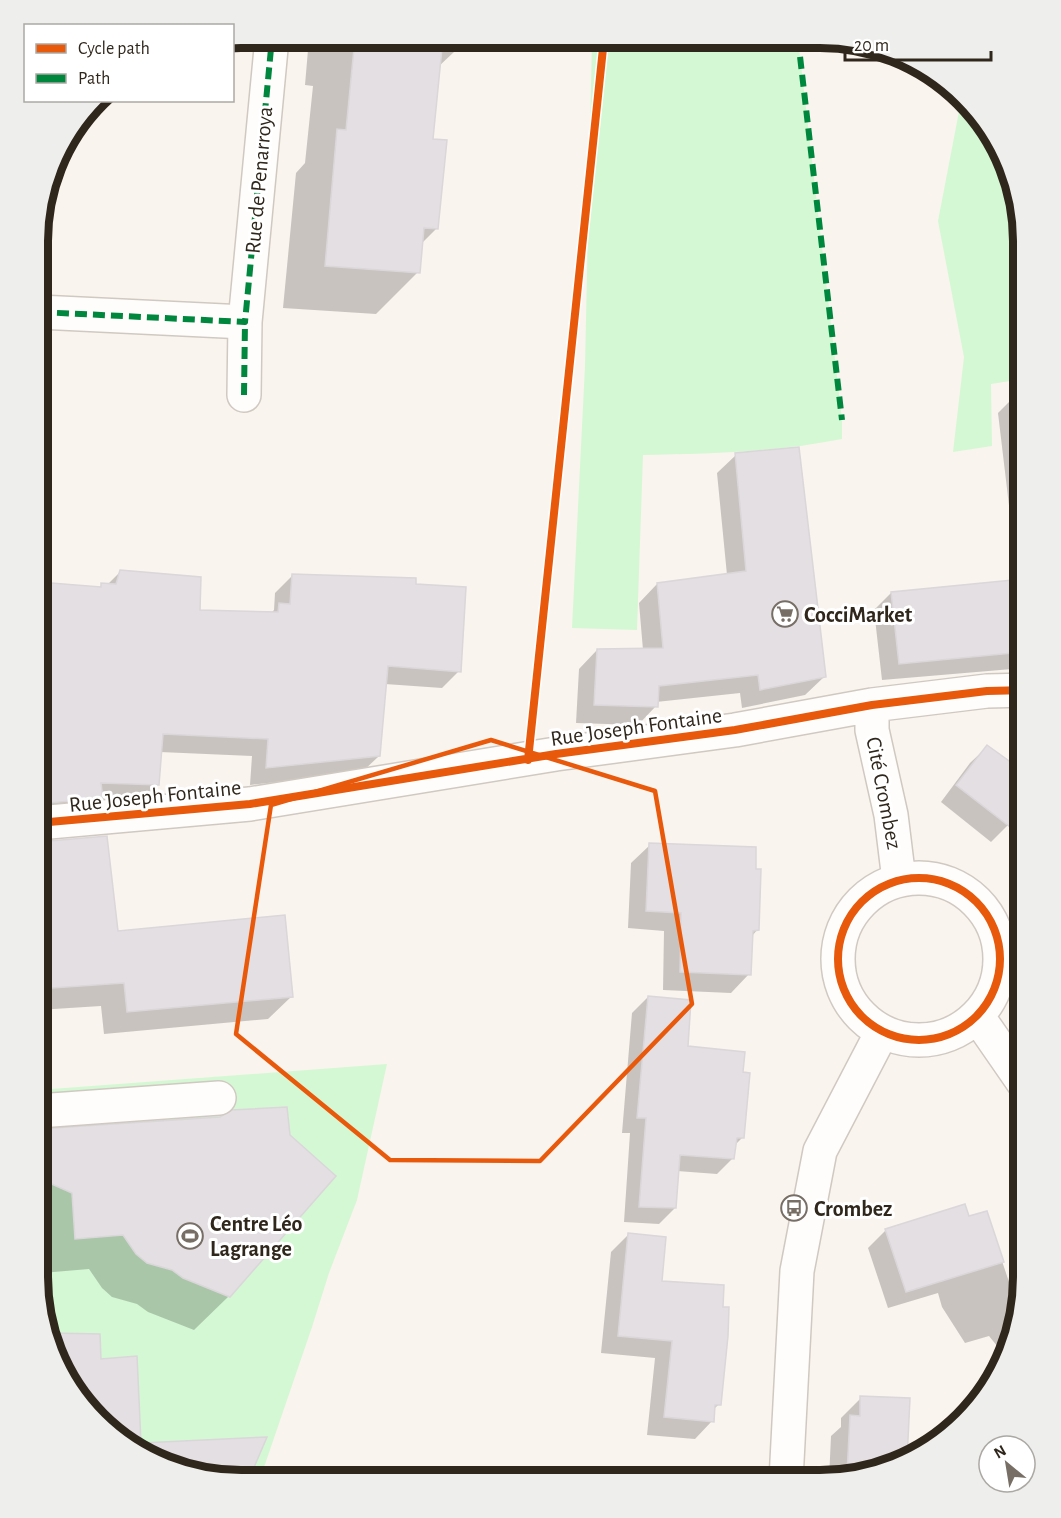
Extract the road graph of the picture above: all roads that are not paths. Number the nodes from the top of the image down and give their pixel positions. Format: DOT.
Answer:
graph roads {
  1 [pos="271,48"];
  2 [pos="48,312"];
  3 [pos="245,322"];
  4 [pos="244,395"];
  5 [pos="1013,690"];
  6 [pos="872,705"];
  7 [pos="48,822"];
  8 [pos="899,880"];
  9 [pos="1011,946"];
  10 [pos="978,1017"];
  11 [pos="882,1032"];
  12 [pos="1013,1068"];
  13 [pos="219,1098"];
  14 [pos="48,1110"];
  15 [pos="787,1470"];
  1 -- 3 [label="street, Rue de Penarroya"];
  2 -- 3 [label="street"];
  3 -- 4 [label="street, Rue de Penarroya"];
  5 -- 6 [label="street, Rue Joseph Fontaine"];
  6 -- 7 [label="street, Rue Joseph Fontaine"];
  6 -- 8 [label="street, Cité Crombez"];
  8 -- 9 [label="street, Cité Crombez"];
  8 -- 11 [label="street, Cité Crombez"];
  9 -- 10 [label="street, Cité Crombez"];
  10 -- 11 [label="street, Cité Crombez"];
  10 -- 12 [label="street"];
  11 -- 15 [label="street"];
  13 -- 14 [label="street"];
}
